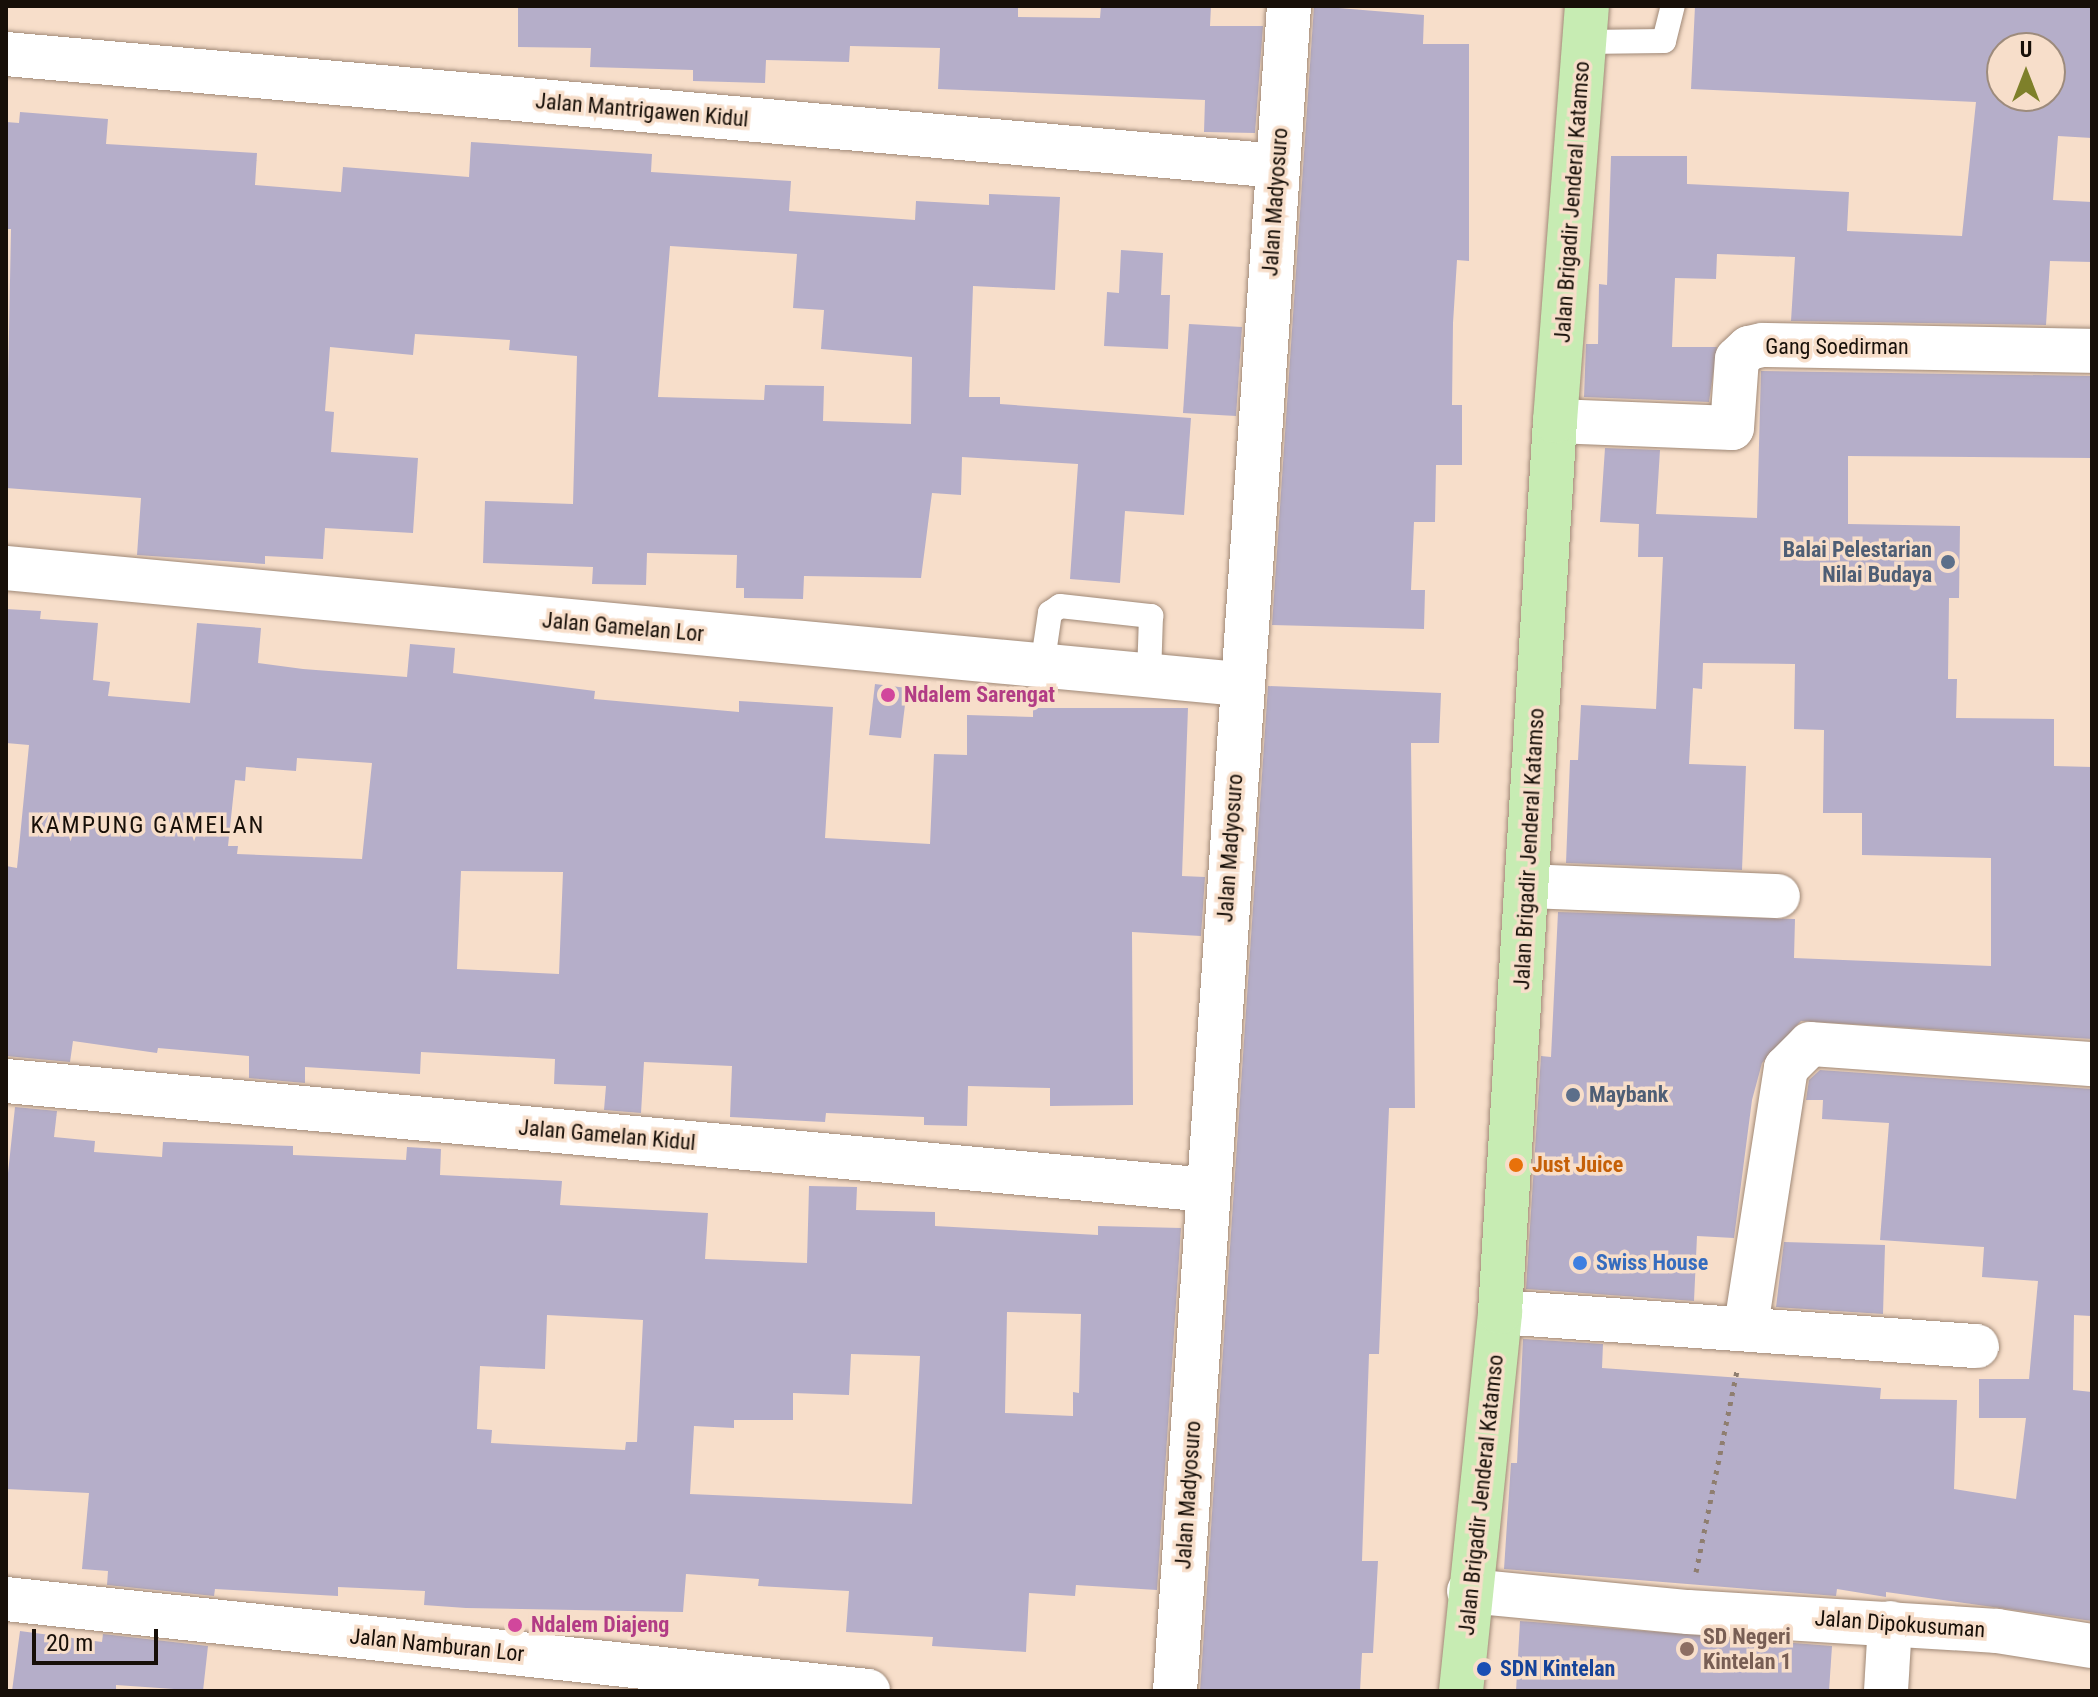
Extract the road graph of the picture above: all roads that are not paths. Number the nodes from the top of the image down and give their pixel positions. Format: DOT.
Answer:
graph roads {
  1 [pos="1289,6"];
  2 [pos="1673,6"];
  3 [pos="1585,24"];
  4 [pos="6,54"];
  5 [pos="1278,166"];
  6 [pos="2092,351"];
  7 [pos="1555,421"];
  8 [pos="6,568"];
  9 [pos="1042,667"];
  10 [pos="1149,677"];
  11 [pos="1241,684"];
  12 [pos="1527,886"];
  13 [pos="1778,896"];
  14 [pos="2092,1064"];
  15 [pos="6,1081"];
  16 [pos="1208,1190"];
  17 [pos="1500,1312"];
  18 [pos="1746,1326"];
  19 [pos="1977,1346"];
  20 [pos="1469,1591"];
  21 [pos="6,1599"];
  22 [pos="1890,1623"];
  23 [pos="2092,1646"];
  24 [pos="868,1691"];
  25 [pos="1175,1691"];
  26 [pos="1461,1691"];
  27 [pos="1886,1691"];
  1 -- 5 [label="street, Jalan Madyosuro"];
  2 -- 3 [label="lane"];
  3 -- 7 [label="main road, Jalan Brigadir Jenderal Katamso"];
  4 -- 5 [label="street, Jalan Mantrigawen Kidul"];
  5 -- 11 [label="street, Jalan Madyosuro"];
  6 -- 7 [label="street, Gang Soedirman"];
  7 -- 12 [label="main road, Jalan Brigadir Jenderal Katamso"];
  8 -- 9 [label="street, Jalan Gamelan Lor"];
  9 -- 10 [label="street, Jalan Gamelan Lor"];
  9 -- 10 [label="lane"];
  10 -- 11 [label="street, Jalan Gamelan Lor"];
  11 -- 16 [label="street, Jalan Madyosuro"];
  12 -- 13 [label="street"];
  12 -- 17 [label="main road, Jalan Brigadir Jenderal Katamso"];
  14 -- 18 [label="street"];
  15 -- 16 [label="street, Jalan Gamelan Kidul"];
  16 -- 25 [label="street, Jalan Madyosuro"];
  17 -- 18 [label="street"];
  17 -- 20 [label="main road, Jalan Brigadir Jenderal Katamso"];
  18 -- 19 [label="street"];
  20 -- 22 [label="street, Jalan Dipokusuman"];
  20 -- 26 [label="main road, Jalan Brigadir Jenderal Katamso"];
  21 -- 24 [label="street, Jalan Namburan Lor"];
  22 -- 23 [label="street, Jalan Dipokusuman"];
  22 -- 27 [label="street"];
}
